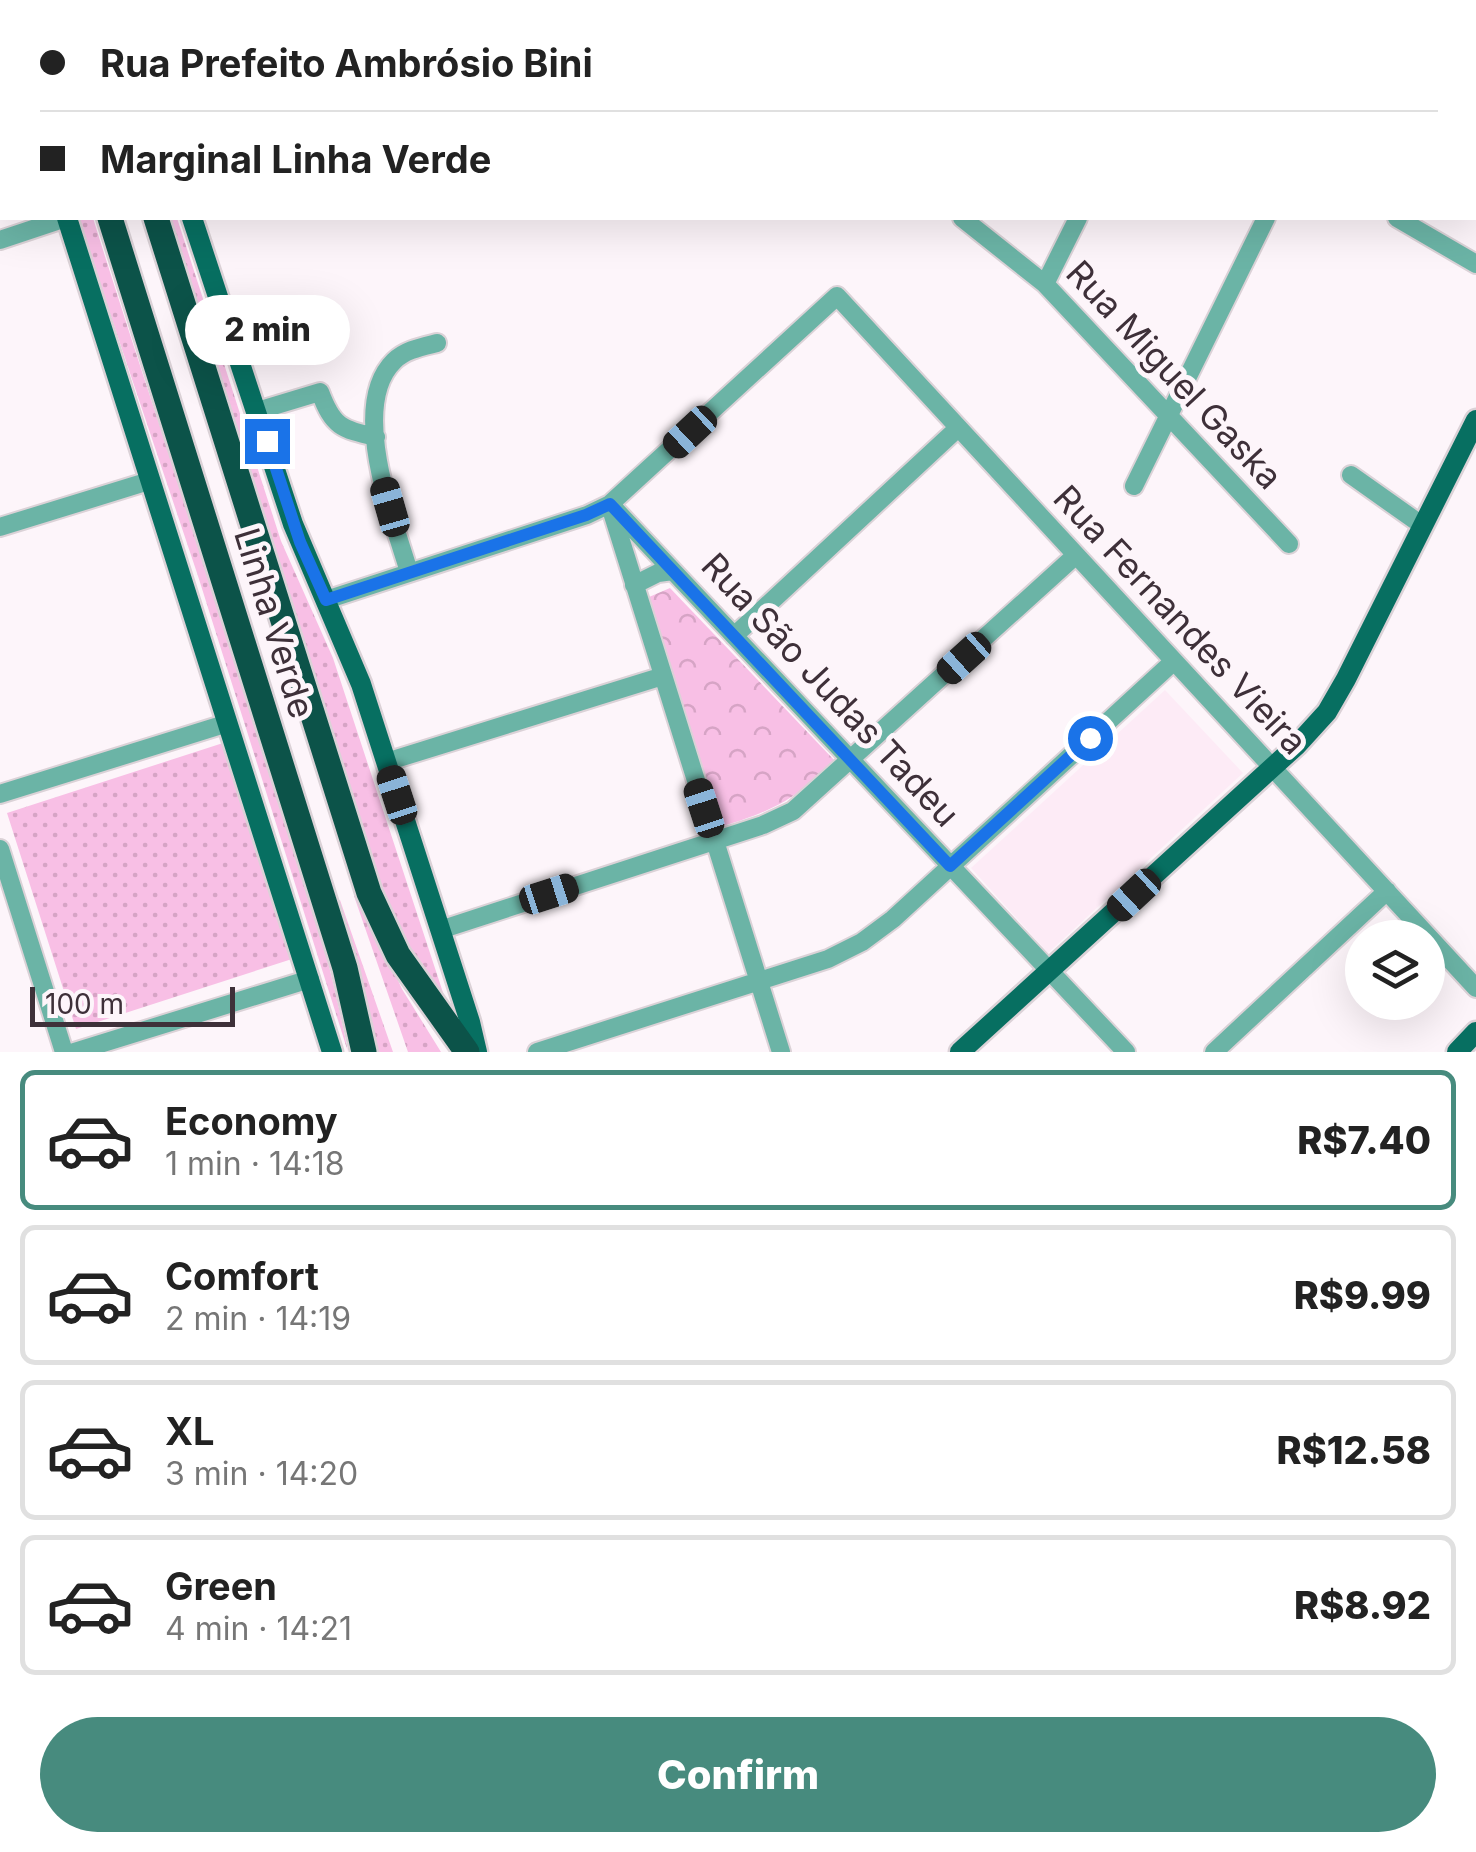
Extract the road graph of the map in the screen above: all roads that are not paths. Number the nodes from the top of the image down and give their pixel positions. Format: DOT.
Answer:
graph roads {
  1 [pos="60,220"];
  2 [pos="67,220"];
  3 [pos="111,220"];
  4 [pos="157,220"];
  5 [pos="193,220"];
  6 [pos="965,220"];
  7 [pos="1077,220"];
  8 [pos="1265,220"];
  9 [pos="1400,220"];
  10 [pos="0,240"];
  11 [pos="1476,264"];
  12 [pos="1045,284"];
  13 [pos="436,343"];
  14 [pos="257,411"];
  15 [pos="1168,415"];
  16 [pos="1476,420"];
  17 [pos="958,428"];
  18 [pos="376,437"];
  19 [pos="1350,476"];
  20 [pos="150,481"];
  21 [pos="1134,486"];
  22 [pos="610,504"];
  23 [pos="1423,526"];
  24 [pos="0,527"];
  25 [pos="1289,544"];
  26 [pos="1076,556"];
  27 [pos="673,571"];
  28 [pos="410,572"];
  29 [pos="634,584"];
  30 [pos="326,600"];
  31 [pos="734,636"];
  32 [pos="1174,662"];
  33 [pos="663,676"];
  34 [pos="228,723"];
  35 [pos="851,760"];
  36 [pos="386,762"];
  37 [pos="1272,767"];
  38 [pos="0,794"];
  39 [pos="714,840"];
  40 [pos="0,849"];
  41 [pos="950,866"];
  42 [pos="1386,892"];
  43 [pos="440,930"];
  44 [pos="1050,972"];
  45 [pos="310,978"];
  46 [pos="759,981"];
  47 [pos="1476,988"];
  48 [pos="1476,1032"];
  49 [pos="64,1052"];
  50 [pos="74,1052"];
  51 [pos="332,1052"];
  52 [pos="364,1052"];
  53 [pos="466,1052"];
  54 [pos="476,1052"];
  55 [pos="538,1052"];
  56 [pos="781,1052"];
  57 [pos="960,1052"];
  58 [pos="1126,1052"];
  59 [pos="1214,1052"];
  60 [pos="1456,1052"];
  1 -- 10 [label="street"];
  2 -- 20 [label="main road"];
  3 -- 52 [label="highway, Linha Verde"];
  4 -- 53 [label="highway, Linha Verde"];
  5 -- 14 [label="main road"];
  6 -- 12 [label="street, Rua Miguel Gaska"];
  7 -- 12 [label="street"];
  8 -- 15 [label="street"];
  9 -- 11 [label="street"];
  12 -- 15 [label="street, Rua Miguel Gaska"];
  13 -- 18 [label="street"];
  14 -- 18 [label="street"];
  14 -- 30 [label="main road"];
  15 -- 21 [label="street"];
  15 -- 25 [label="street, Rua Miguel Gaska"];
  16 -- 23 [label="main road"];
  17 -- 22 [label="street, Rua Fernandes Vieira"];
  17 -- 26 [label="street, Rua Fernandes Vieira"];
  17 -- 31 [label="street"];
  18 -- 28 [label="street"];
  19 -- 23 [label="street"];
  20 -- 24 [label="street"];
  20 -- 34 [label="main road"];
  22 -- 27 [label="street, Rua São Judas Tadeu"];
  22 -- 28 [label="street"];
  22 -- 29 [label="street"];
  23 -- 37 [label="main road"];
  26 -- 32 [label="street, Rua Fernandes Vieira"];
  26 -- 35 [label="street"];
  27 -- 29 [label="street"];
  27 -- 31 [label="street, Rua São Judas Tadeu"];
  28 -- 30 [label="street"];
  29 -- 33 [label="street"];
  30 -- 36 [label="main road"];
  31 -- 35 [label="street, Rua São Judas Tadeu"];
  32 -- 37 [label="street, Rua Fernandes Vieira"];
  32 -- 41 [label="street"];
  33 -- 36 [label="street"];
  33 -- 39 [label="street"];
  34 -- 38 [label="street"];
  34 -- 45 [label="main road"];
  35 -- 39 [label="street"];
  35 -- 41 [label="street, Rua São Judas Tadeu"];
  36 -- 43 [label="main road"];
  37 -- 42 [label="street, Rua Fernandes Vieira"];
  37 -- 44 [label="main road"];
  39 -- 43 [label="street"];
  39 -- 46 [label="street"];
  40 -- 49 [label="street"];
  41 -- 44 [label="street, Rua São Judas Tadeu"];
  41 -- 46 [label="street"];
  42 -- 47 [label="street, Rua Fernandes Vieira"];
  42 -- 59 [label="street"];
  43 -- 54 [label="main road"];
  44 -- 57 [label="main road"];
  44 -- 58 [label="street, Rua São Judas Tadeu"];
  45 -- 50 [label="street"];
  45 -- 51 [label="main road"];
  46 -- 55 [label="street"];
  46 -- 56 [label="street"];
  48 -- 60 [label="main road"];
}
